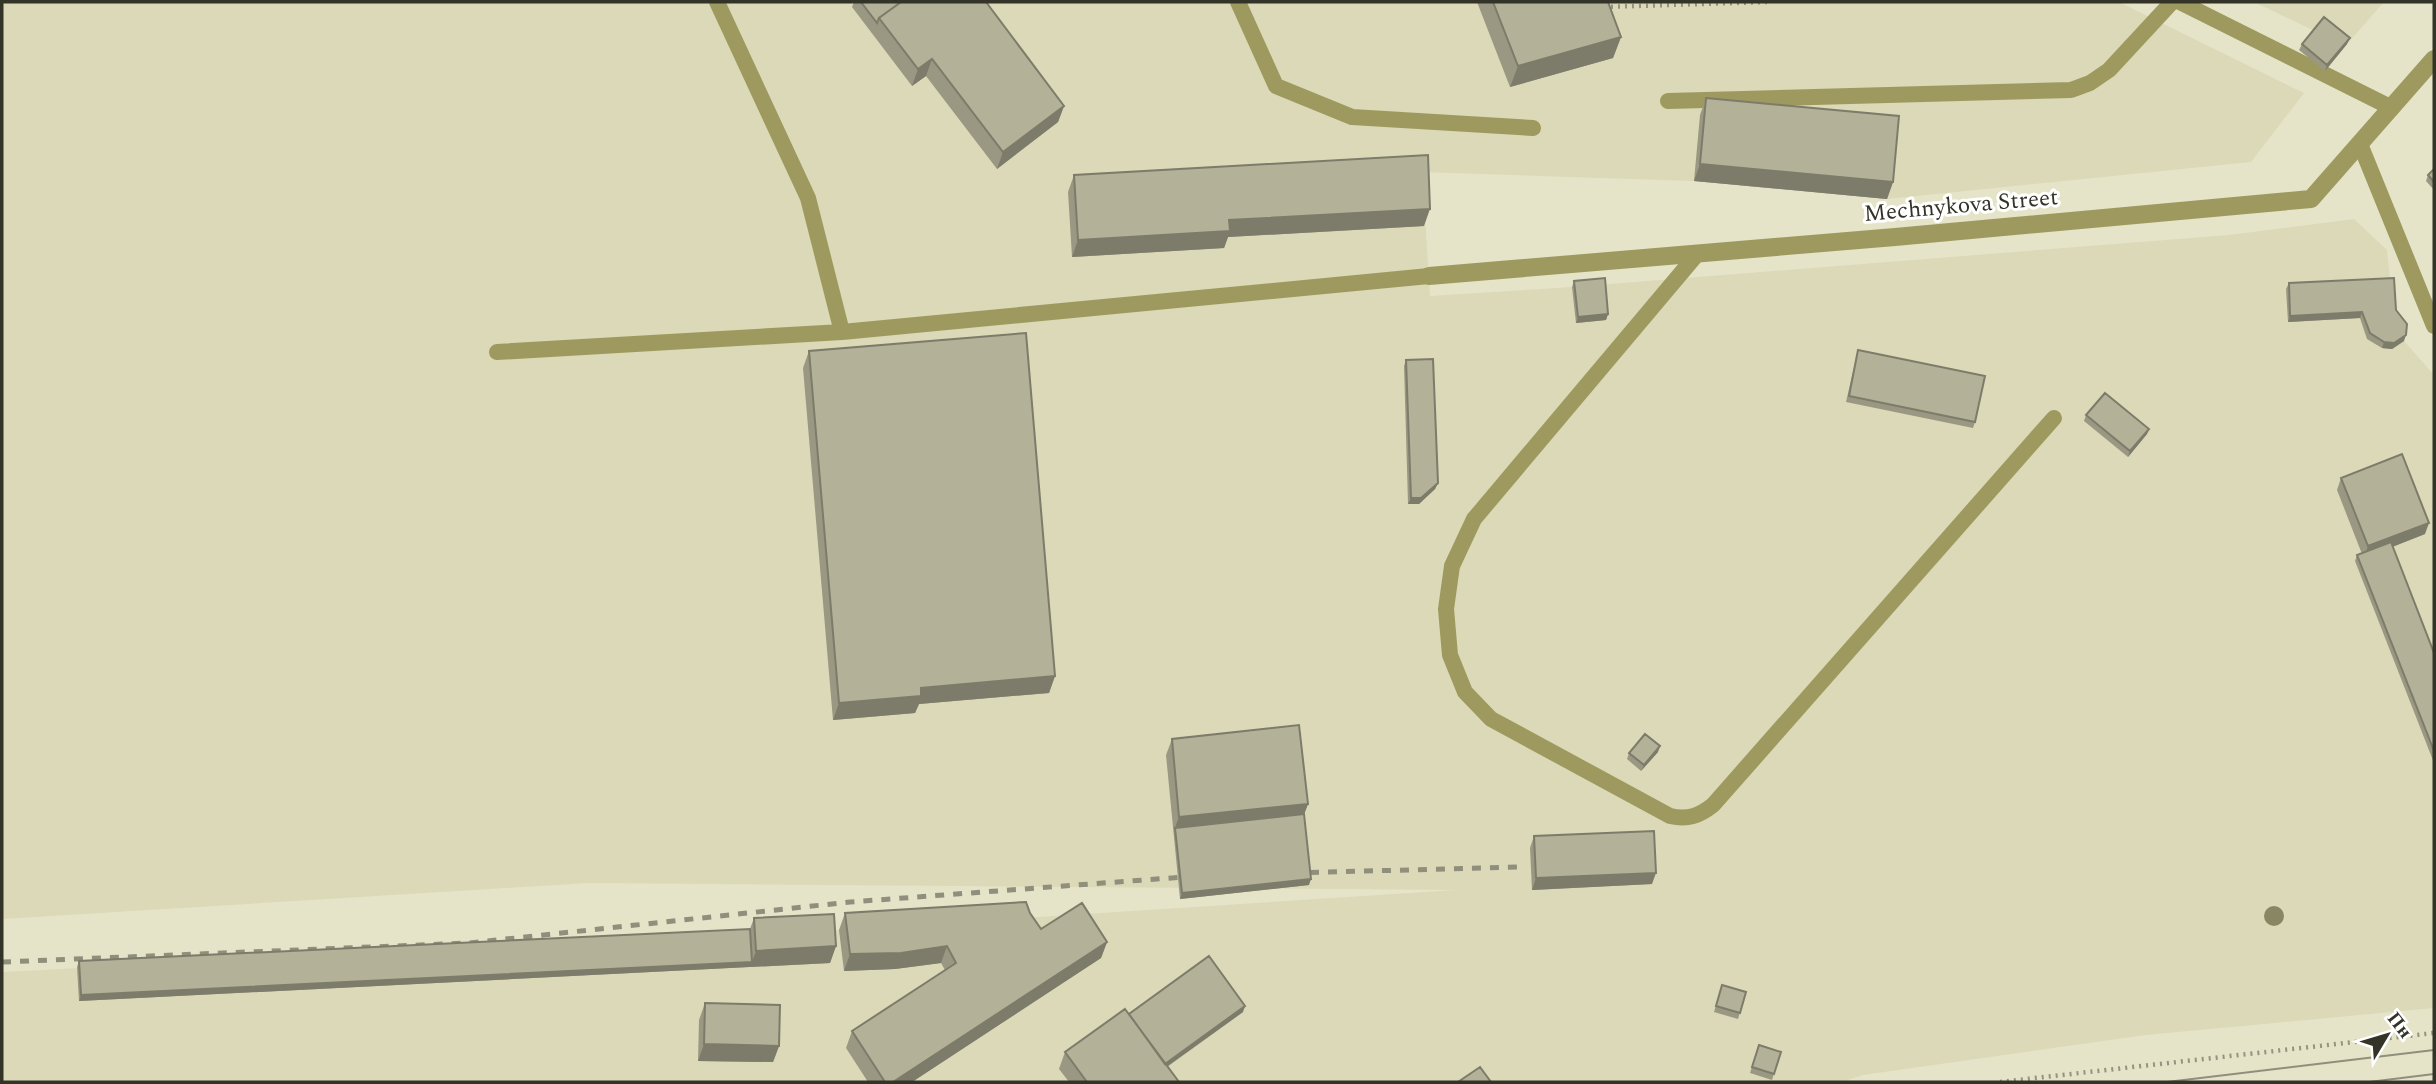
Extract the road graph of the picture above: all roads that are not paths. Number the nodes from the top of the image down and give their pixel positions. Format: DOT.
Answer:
graph roads {
  1 [pos="717,2"];
  2 [pos="1238,2"];
  3 [pos="2172,2"];
  4 [pos="2180,2"];
  5 [pos="2434,58"];
  6 [pos="1668,101"];
  7 [pos="2392,108"];
  8 [pos="1533,128"];
  9 [pos="2360,144"];
  10 [pos="1699,253"];
  11 [pos="1429,276"];
  12 [pos="2434,326"];
  13 [pos="842,332"];
  14 [pos="497,352"];
  15 [pos="2054,418"];
  1 -- 13 [label="lane"];
  2 -- 8 [label="lane"];
  3 -- 6 [label="lane"];
  4 -- 7 [label="lane"];
  5 -- 7 [label="street, Mechnykova Street"];
  7 -- 9 [label="street, Mechnykova Street"];
  9 -- 10 [label="street, Mechnykova Street"];
  9 -- 12 [label="lane"];
  10 -- 11 [label="street, Mechnykova Street"];
  10 -- 15 [label="lane"];
  11 -- 13 [label="lane"];
  13 -- 14 [label="lane"];
}
